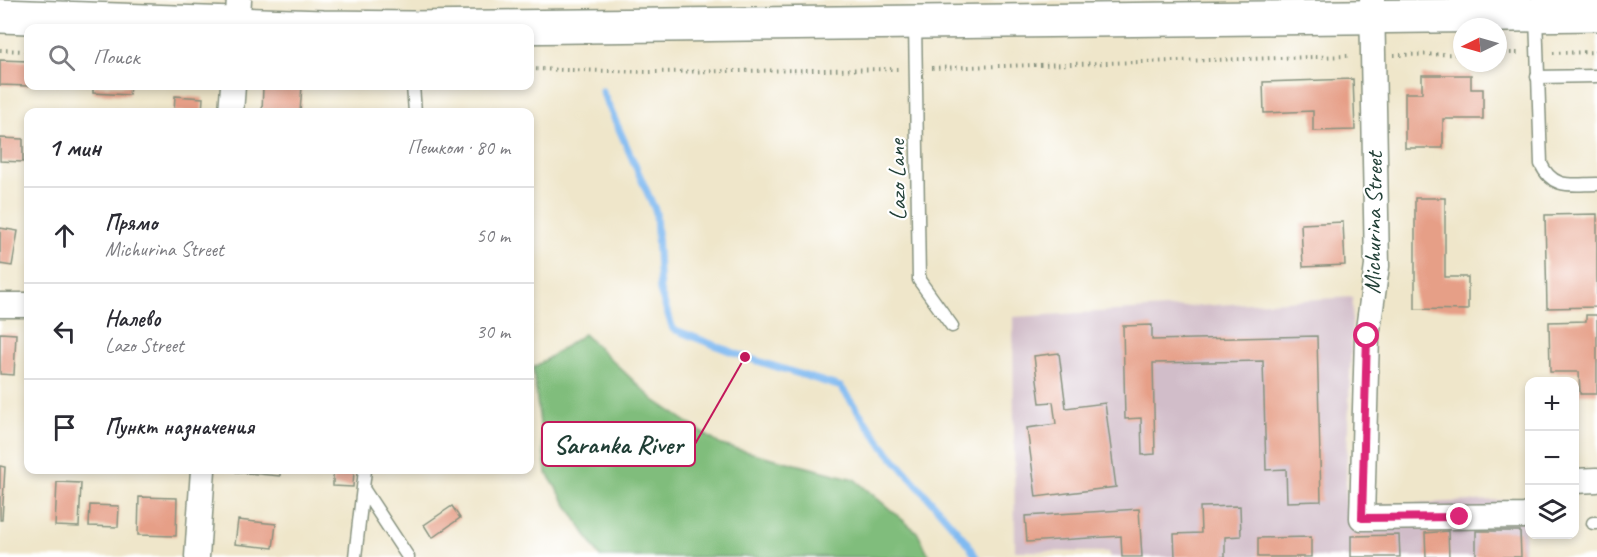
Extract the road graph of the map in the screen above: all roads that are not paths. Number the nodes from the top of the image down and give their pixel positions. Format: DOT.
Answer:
graph roads {
  1 [pos="1372,9"];
  2 [pos="1597,14"];
  3 [pos="1536,15"];
  4 [pos="0,16"];
  5 [pos="238,18"];
  6 [pos="915,23"];
  7 [pos="342,24"];
  8 [pos="534,27"];
  9 [pos="1597,76"];
  10 [pos="1538,77"];
  11 [pos="233,90"];
  12 [pos="413,90"];
  13 [pos="231,108"];
  14 [pos="415,108"];
  15 [pos="1597,184"];
  16 [pos="0,305"];
  17 [pos="24,305"];
  18 [pos="952,326"];
  19 [pos="203,474"];
  20 [pos="365,474"];
  21 [pos="1597,480"];
  22 [pos="1579,481"];
  23 [pos="364,490"];
  24 [pos="1525,516"];
  25 [pos="197,557"];
  26 [pos="355,557"];
  27 [pos="408,557"];
  1 -- 3 [label="main road"];
  1 -- 6 [label="main road"];
  1 -- 24 [label="street, Michurina Street"];
  2 -- 3 [label="main road"];
  3 -- 10 [label="lane"];
  4 -- 5 [label="main road"];
  5 -- 7 [label="main road"];
  6 -- 8 [label="main road"];
  6 -- 18 [label="lane, Lazo Lane"];
  9 -- 10 [label="lane"];
  10 -- 15 [label="lane"];
  11 -- 13 [label="street"];
  12 -- 14 [label="lane"];
  16 -- 17 [label="street"];
  19 -- 25 [label="street"];
  20 -- 23 [label="lane"];
  21 -- 22 [label="street"];
  23 -- 26 [label="lane"];
  23 -- 27 [label="lane"];
}
